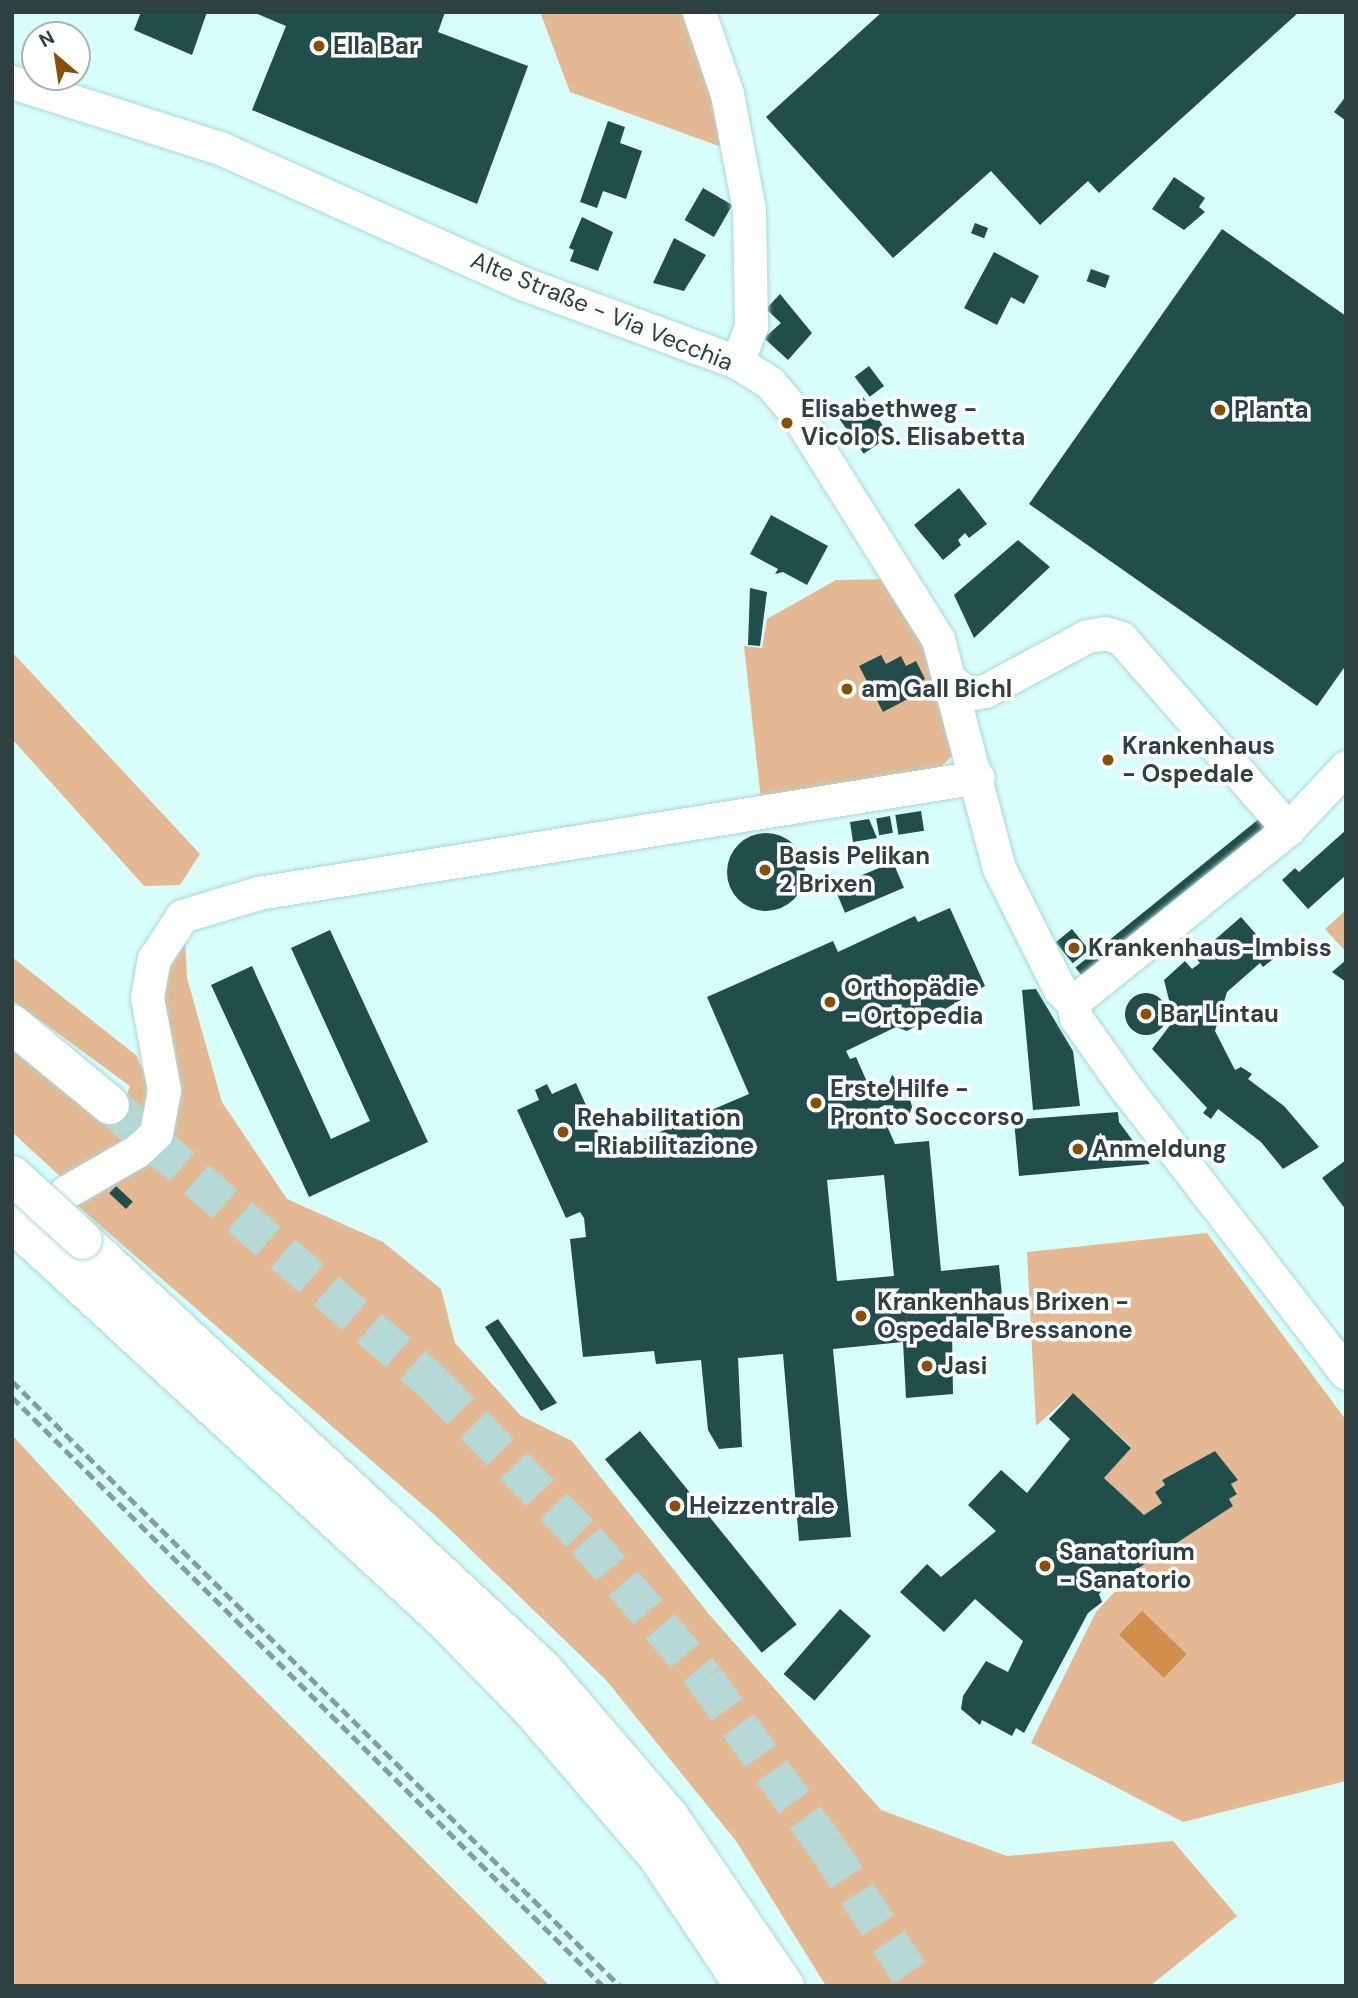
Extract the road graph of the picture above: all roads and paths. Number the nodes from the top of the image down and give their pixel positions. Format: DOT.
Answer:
graph roads {
  1 [pos="699,12"];
  2 [pos="12,82"];
  3 [pos="737,362"];
  4 [pos="954,683"];
  5 [pos="1346,767"];
  6 [pos="978,777"];
  7 [pos="1288,829"];
  8 [pos="1073,1002"];
  9 [pos="12,1024"];
  10 [pos="110,1105"];
  11 [pos="12,1175"];
  12 [pos="66,1192"];
  13 [pos="12,1222"];
  14 [pos="1346,1373"];
  15 [pos="744,1986"];
  16 [pos="785,1986"];
  1 -- 3 [label="street"];
  2 -- 3 [label="street, Alte Straße - Via Vecchia"];
  3 -- 4 [label="street, Alte Straße - Via Vecchia"];
  4 -- 6 [label="street, Alte Straße - Via Vecchia"];
  4 -- 7 [label="street"];
  5 -- 7 [label="street"];
  6 -- 8 [label="street, Alte Straße - Via Vecchia"];
  6 -- 12 [label="street"];
  7 -- 8 [label="street"];
  8 -- 14 [label="street, Alte Straße - Via Vecchia"];
  9 -- 10 [label="main road"];
  11 -- 16 [label="main road, bridge"];
  13 -- 15 [label="main road"];
}
